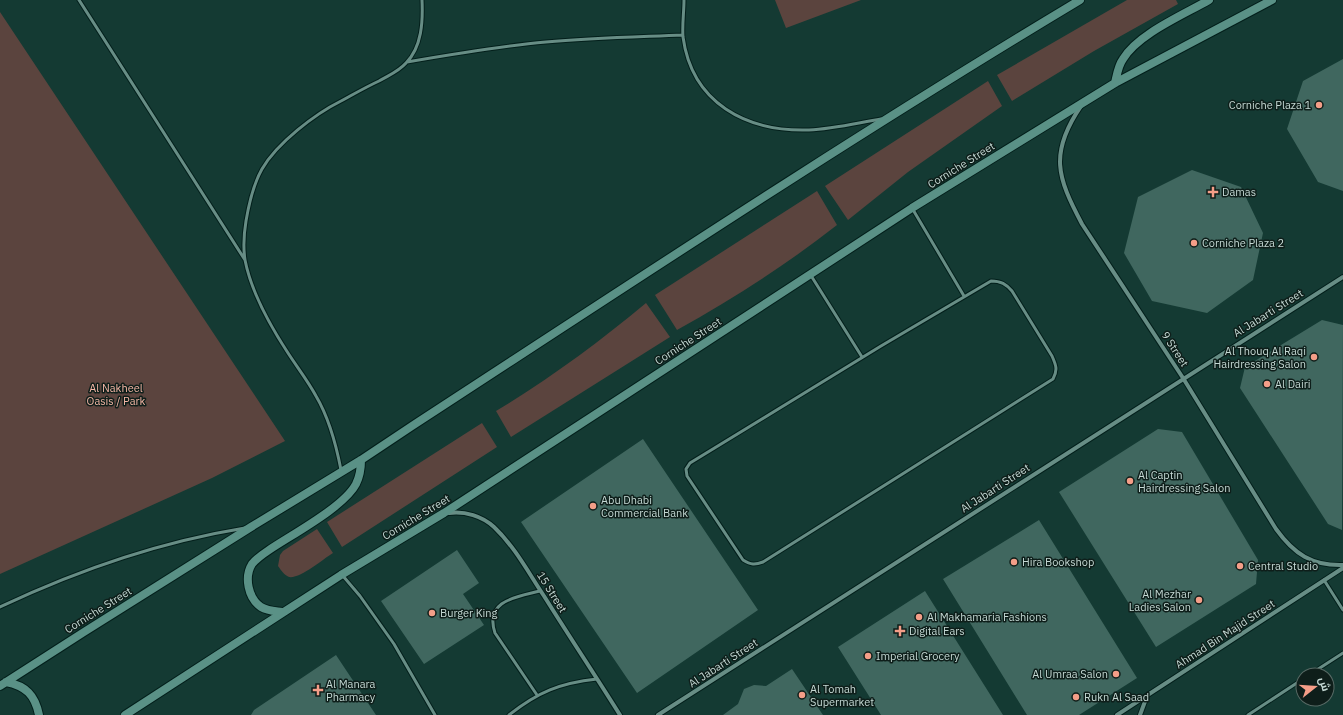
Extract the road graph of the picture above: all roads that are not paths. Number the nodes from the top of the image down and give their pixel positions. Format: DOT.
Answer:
graph roads {
  1 [pos="79,0"];
  2 [pos="422,0"];
  3 [pos="684,0"];
  4 [pos="1080,0"];
  5 [pos="1209,0"];
  6 [pos="1272,0"];
  7 [pos="683,35"];
  8 [pos="407,62"];
  9 [pos="1115,83"];
  10 [pos="1083,103"];
  11 [pos="887,118"];
  12 [pos="912,208"];
  13 [pos="245,260"];
  14 [pos="810,274"];
  15 [pos="1343,277"];
  16 [pos="964,296"];
  17 [pos="862,357"];
  18 [pos="1183,378"];
  19 [pos="361,460"];
  20 [pos="342,471"];
  21 [pos="444,513"];
  22 [pos="251,527"];
  23 [pos="1343,566"];
  24 [pos="341,575"];
  25 [pos="1324,580"];
  26 [pos="540,591"];
  27 [pos="0,607"];
  28 [pos="1343,610"];
  29 [pos="282,612"];
  30 [pos="1343,653"];
  31 [pos="1322,667"];
  32 [pos="597,679"];
  33 [pos="3,684"];
  34 [pos="1295,684"];
  35 [pos="537,695"];
  36 [pos="1147,696"];
  37 [pos="39,715"];
  38 [pos="125,715"];
  39 [pos="434,715"];
  40 [pos="509,715"];
  41 [pos="620,715"];
  42 [pos="658,715"];
  43 [pos="1117,715"];
  44 [pos="1140,715"];
  45 [pos="1248,715"];
  1 -- 13 [label="lane"];
  2 -- 8 [label="lane"];
  3 -- 7 [label="lane"];
  4 -- 11 [label="main road, Corniche Street"];
  5 -- 9 [label="main road"];
  6 -- 9 [label="main road, Corniche Street"];
  7 -- 8 [label="lane"];
  7 -- 11 [label="lane"];
  8 -- 13 [label="lane"];
  9 -- 10 [label="main road, Corniche Street"];
  10 -- 12 [label="main road, Corniche Street"];
  10 -- 18 [label="street, 9 Street"];
  11 -- 19 [label="main road, Corniche Street"];
  12 -- 14 [label="main road, Corniche Street"];
  12 -- 16 [label="lane"];
  13 -- 20 [label="lane"];
  14 -- 17 [label="lane"];
  14 -- 21 [label="main road, Corniche Street"];
  15 -- 18 [label="street, Al Jabarti Street"];
  16 -- 17 [label="lane"];
  16 -- 17 [label="lane"];
  18 -- 23 [label="street, 9 Street"];
  18 -- 42 [label="street, Al Jabarti Street"];
  19 -- 20 [label="main road, Corniche Street"];
  19 -- 29 [label="main road"];
  20 -- 22 [label="main road, Corniche Street"];
  21 -- 24 [label="main road, Corniche Street"];
  21 -- 26 [label="street, 15 Street"];
  22 -- 27 [label="lane"];
  22 -- 33 [label="main road, Corniche Street"];
  23 -- 25 [label="street, Ahmad Bin Majid Street"];
  24 -- 29 [label="main road, Corniche Street"];
  24 -- 39 [label="lane"];
  25 -- 28 [label="lane"];
  25 -- 36 [label="street, Ahmad Bin Majid Street"];
  26 -- 32 [label="street, 15 Street"];
  26 -- 35 [label="lane"];
  29 -- 38 [label="main road, Corniche Street"];
  30 -- 31 [label="lane"];
  32 -- 35 [label="lane"];
  32 -- 41 [label="street, 15 Street"];
  33 -- 37 [label="main road"];
  34 -- 45 [label="lane"];
  35 -- 40 [label="lane"];
  36 -- 43 [label="street, Ahmad Bin Majid Street"];
  36 -- 44 [label="street"];
}
